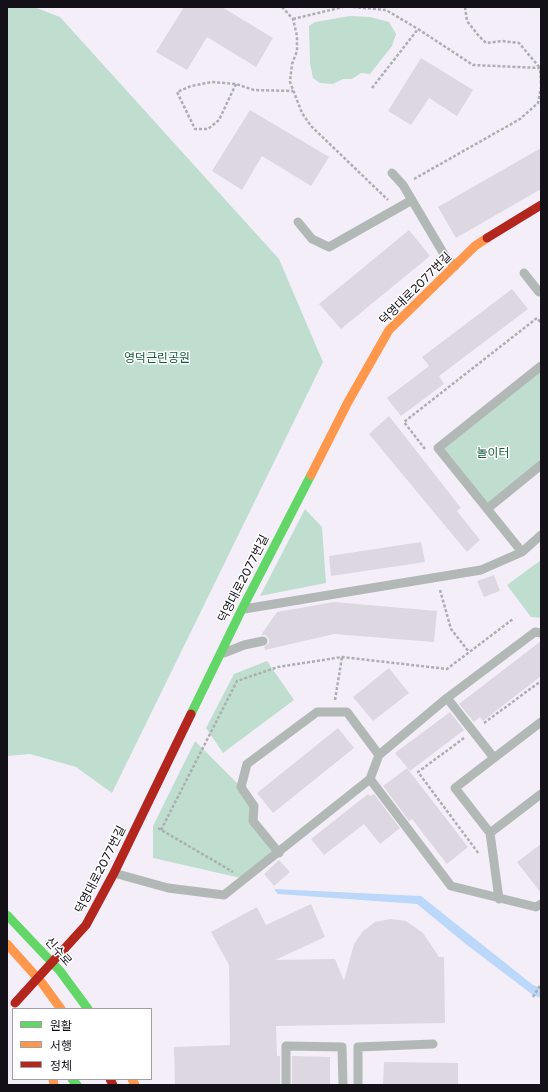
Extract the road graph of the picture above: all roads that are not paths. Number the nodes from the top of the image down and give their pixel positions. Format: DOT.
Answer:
graph roads {
  1 [pos="392,173"];
  2 [pos="412,200"];
  3 [pos="541,205"];
  4 [pos="298,222"];
  5 [pos="455,266"];
  6 [pos="524,273"];
  7 [pos="541,291"];
  8 [pos="541,366"];
  9 [pos="541,465"];
  10 [pos="486,509"];
  11 [pos="541,535"];
  12 [pos="522,552"];
  13 [pos="242,609"];
  14 [pos="541,632"];
  15 [pos="263,641"];
  16 [pos="220,655"];
  17 [pos="447,698"];
  18 [pos="541,722"];
  19 [pos="379,755"];
  20 [pos="494,758"];
  21 [pos="370,779"];
  22 [pos="541,794"];
  23 [pos="490,833"];
  24 [pos="279,853"];
  25 [pos="114,873"];
  26 [pos="499,899"];
  27 [pos="541,904"];
  28 [pos="7,915"];
  29 [pos="86,925"];
  30 [pos="7,944"];
  31 [pos="7,959"];
  32 [pos="10,993"];
  33 [pos="16,1006"];
  34 [pos="60,1008"];
  35 [pos="87,1008"];
  36 [pos="433,1044"];
  37 [pos="342,1047"];
  38 [pos="358,1047"];
  39 [pos="286,1085"];
  40 [pos="343,1085"];
  41 [pos="358,1085"];
  1 -- 2 [label="lane"];
  2 -- 4 [label="lane"];
  2 -- 5 [label="lane"];
  3 -- 5 [label="street, 덕영대로2077번길"];
  5 -- 13 [label="street, 덕영대로2077번길"];
  6 -- 7 [label="lane"];
  8 -- 10 [label="lane"];
  9 -- 10 [label="lane"];
  10 -- 12 [label="lane"];
  11 -- 12 [label="lane"];
  12 -- 13 [label="lane"];
  13 -- 16 [label="street, 덕영대로2077번길"];
  14 -- 17 [label="lane"];
  15 -- 16 [label="lane"];
  16 -- 25 [label="street, 덕영대로2077번길"];
  17 -- 19 [label="lane"];
  17 -- 20 [label="lane"];
  18 -- 20 [label="lane"];
  19 -- 21 [label="lane"];
  19 -- 24 [label="lane"];
  20 -- 23 [label="lane"];
  21 -- 24 [label="lane"];
  21 -- 26 [label="lane"];
  22 -- 23 [label="lane"];
  23 -- 26 [label="lane"];
  24 -- 25 [label="lane"];
  25 -- 29 [label="street, 덕영대로2077번길"];
  26 -- 27 [label="lane"];
  28 -- 35 [label="street, 신수로"];
  29 -- 31 [label="street"];
  29 -- 33 [label="street, 덕영대로2077번길"];
  30 -- 34 [label="street"];
  32 -- 33 [label="street"];
  36 -- 38 [label="lane"];
  37 -- 38 [label="lane"];
  37 -- 39 [label="lane"];
  37 -- 40 [label="lane"];
  38 -- 41 [label="lane"];
}
